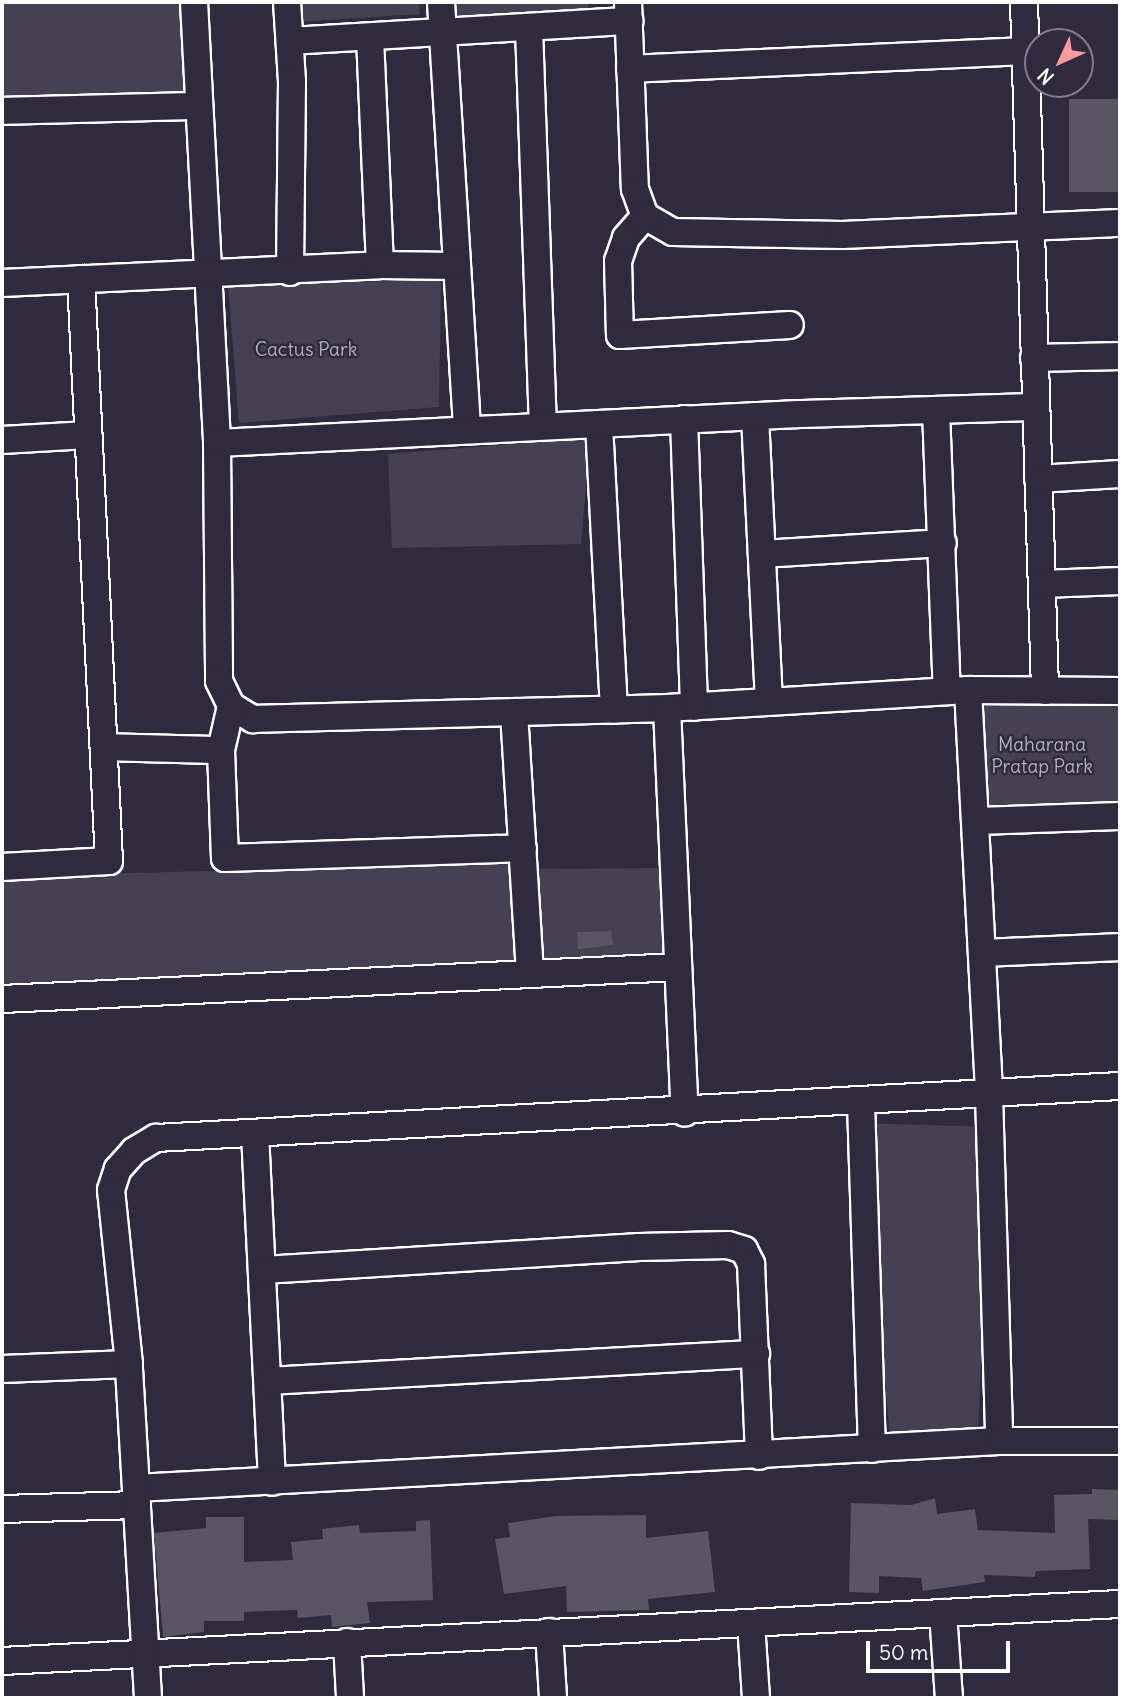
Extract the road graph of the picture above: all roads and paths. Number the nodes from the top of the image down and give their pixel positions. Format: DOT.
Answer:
graph roads {
  1 [pos="194,2"];
  2 [pos="287,2"];
  3 [pos="440,2"];
  4 [pos="1024,2"];
  5 [pos="628,12"];
  6 [pos="529,28"];
  7 [pos="1025,28"];
  8 [pos="442,31"];
  9 [pos="369,37"];
  10 [pos="290,41"];
  11 [pos="1024,51"];
  12 [pos="630,69"];
  13 [pos="1026,98"];
  14 [pos="199,106"];
  15 [pos="2,111"];
  16 [pos="645,216"];
  17 [pos="1120,223"];
  18 [pos="1030,228"];
  19 [pos="380,265"];
  20 [pos="457,266"];
  21 [pos="208,272"];
  22 [pos="290,272"];
  23 [pos="81,279"];
  24 [pos="2,283"];
  25 [pos="790,325"];
  26 [pos="1120,356"];
  27 [pos="1034,358"];
  28 [pos="1036,407"];
  29 [pos="936,410"];
  30 [pos="755,416"];
  31 [pos="684,419"];
  32 [pos="599,424"];
  33 [pos="543,426"];
  34 [pos="467,429"];
  35 [pos="88,435"];
  36 [pos="2,440"];
  37 [pos="217,443"];
  38 [pos="1120,474"];
  39 [pos="1038,480"];
  40 [pos="943,543"];
  41 [pos="762,554"];
  42 [pos="1120,581"];
  43 [pos="1042,584"];
  44 [pos="958,691"];
  45 [pos="1045,691"];
  46 [pos="1120,691"];
  47 [pos="769,702"];
  48 [pos="231,706"];
  49 [pos="694,707"];
  50 [pos="667,708"];
  51 [pos="614,710"];
  52 [pos="514,712"];
  53 [pos="104,747"];
  54 [pos="221,750"];
  55 [pos="1120,816"];
  56 [pos="977,821"];
  57 [pos="523,848"];
  58 [pos="2,867"];
  59 [pos="1120,947"];
  60 [pos="983,953"];
  61 [pos="678,967"];
  62 [pos="530,974"];
  63 [pos="2,999"];
  64 [pos="1120,1086"];
  65 [pos="989,1094"];
  66 [pos="861,1102"];
  67 [pos="685,1113"];
  68 [pos="256,1133"];
  69 [pos="262,1270"];
  70 [pos="755,1354"];
  71 [pos="129,1364"];
  72 [pos="2,1369"];
  73 [pos="268,1381"];
  74 [pos="999,1441"];
  75 [pos="1120,1441"];
  76 [pos="872,1450"];
  77 [pos="758,1456"];
  78 [pos="272,1482"];
  79 [pos="137,1497"];
  80 [pos="2,1509"];
  81 [pos="1120,1604"];
  82 [pos="943,1613"];
  83 [pos="751,1623"];
  84 [pos="549,1632"];
  85 [pos="347,1642"];
  86 [pos="146,1652"];
  87 [pos="2,1661"];
  88 [pos="148,1698"];
  89 [pos="350,1698"];
  90 [pos="553,1698"];
  91 [pos="756,1698"];
  92 [pos="949,1698"];
  1 -- 14 [label="street"];
  2 -- 10 [label="street"];
  3 -- 8 [label="street"];
  4 -- 7 [label="street"];
  5 -- 6 [label="street"];
  5 -- 12 [label="street"];
  6 -- 8 [label="street"];
  6 -- 33 [label="street"];
  8 -- 9 [label="street"];
  8 -- 20 [label="street"];
  9 -- 10 [label="street"];
  9 -- 19 [label="street"];
  10 -- 22 [label="street"];
  11 -- 12 [label="street"];
  12 -- 16 [label="street"];
  13 -- 18 [label="street"];
  14 -- 15 [label="street"];
  14 -- 21 [label="street"];
  16 -- 18 [label="street"];
  16 -- 25 [label="street"];
  17 -- 18 [label="street"];
  18 -- 27 [label="street"];
  19 -- 20 [label="street"];
  19 -- 22 [label="street"];
  20 -- 34 [label="street"];
  21 -- 22 [label="street"];
  21 -- 23 [label="street"];
  21 -- 37 [label="street"];
  23 -- 24 [label="street"];
  23 -- 35 [label="street"];
  26 -- 27 [label="street"];
  27 -- 28 [label="street"];
  28 -- 29 [label="street"];
  28 -- 39 [label="street"];
  29 -- 30 [label="street"];
  29 -- 40 [label="street"];
  30 -- 31 [label="street"];
  30 -- 41 [label="street"];
  31 -- 32 [label="street"];
  31 -- 49 [label="street"];
  32 -- 33 [label="street"];
  32 -- 51 [label="street"];
  33 -- 34 [label="street"];
  34 -- 37 [label="street"];
  35 -- 36 [label="street"];
  35 -- 53 [label="street"];
  37 -- 48 [label="street"];
  38 -- 39 [label="street"];
  39 -- 43 [label="street"];
  40 -- 41 [label="street"];
  40 -- 44 [label="street"];
  41 -- 47 [label="street"];
  42 -- 43 [label="street"];
  43 -- 45 [label="street"];
  44 -- 45 [label="street"];
  44 -- 47 [label="street"];
  44 -- 56 [label="street"];
  45 -- 46 [label="street"];
  47 -- 49 [label="street"];
  48 -- 52 [label="street"];
  48 -- 54 [label="street"];
  49 -- 50 [label="street"];
  50 -- 51 [label="street"];
  50 -- 61 [label="street"];
  51 -- 52 [label="street"];
  52 -- 57 [label="street"];
  53 -- 54 [label="street"];
  53 -- 58 [label="street"];
  54 -- 57 [label="street"];
  55 -- 56 [label="street"];
  56 -- 60 [label="street"];
  57 -- 62 [label="street"];
  59 -- 60 [label="street"];
  60 -- 65 [label="street"];
  61 -- 62 [label="street"];
  61 -- 67 [label="street"];
  62 -- 63 [label="street"];
  64 -- 65 [label="street"];
  65 -- 66 [label="street"];
  65 -- 74 [label="street"];
  66 -- 67 [label="street"];
  66 -- 76 [label="street"];
  67 -- 68 [label="street"];
  68 -- 69 [label="street"];
  68 -- 71 [label="street"];
  69 -- 70 [label="street"];
  69 -- 73 [label="street"];
  70 -- 73 [label="street"];
  70 -- 77 [label="street"];
  71 -- 72 [label="street"];
  71 -- 79 [label="street"];
  73 -- 78 [label="street"];
  74 -- 75 [label="street"];
  74 -- 76 [label="street"];
  76 -- 77 [label="street"];
  77 -- 78 [label="street"];
  78 -- 79 [label="street"];
  79 -- 80 [label="street"];
  79 -- 86 [label="street"];
  81 -- 82 [label="street"];
  82 -- 83 [label="street"];
  82 -- 92 [label="street"];
  83 -- 84 [label="street"];
  83 -- 91 [label="street"];
  84 -- 85 [label="street"];
  84 -- 90 [label="street"];
  85 -- 86 [label="street"];
  85 -- 89 [label="street"];
  86 -- 87 [label="street"];
  86 -- 88 [label="street"];
}
